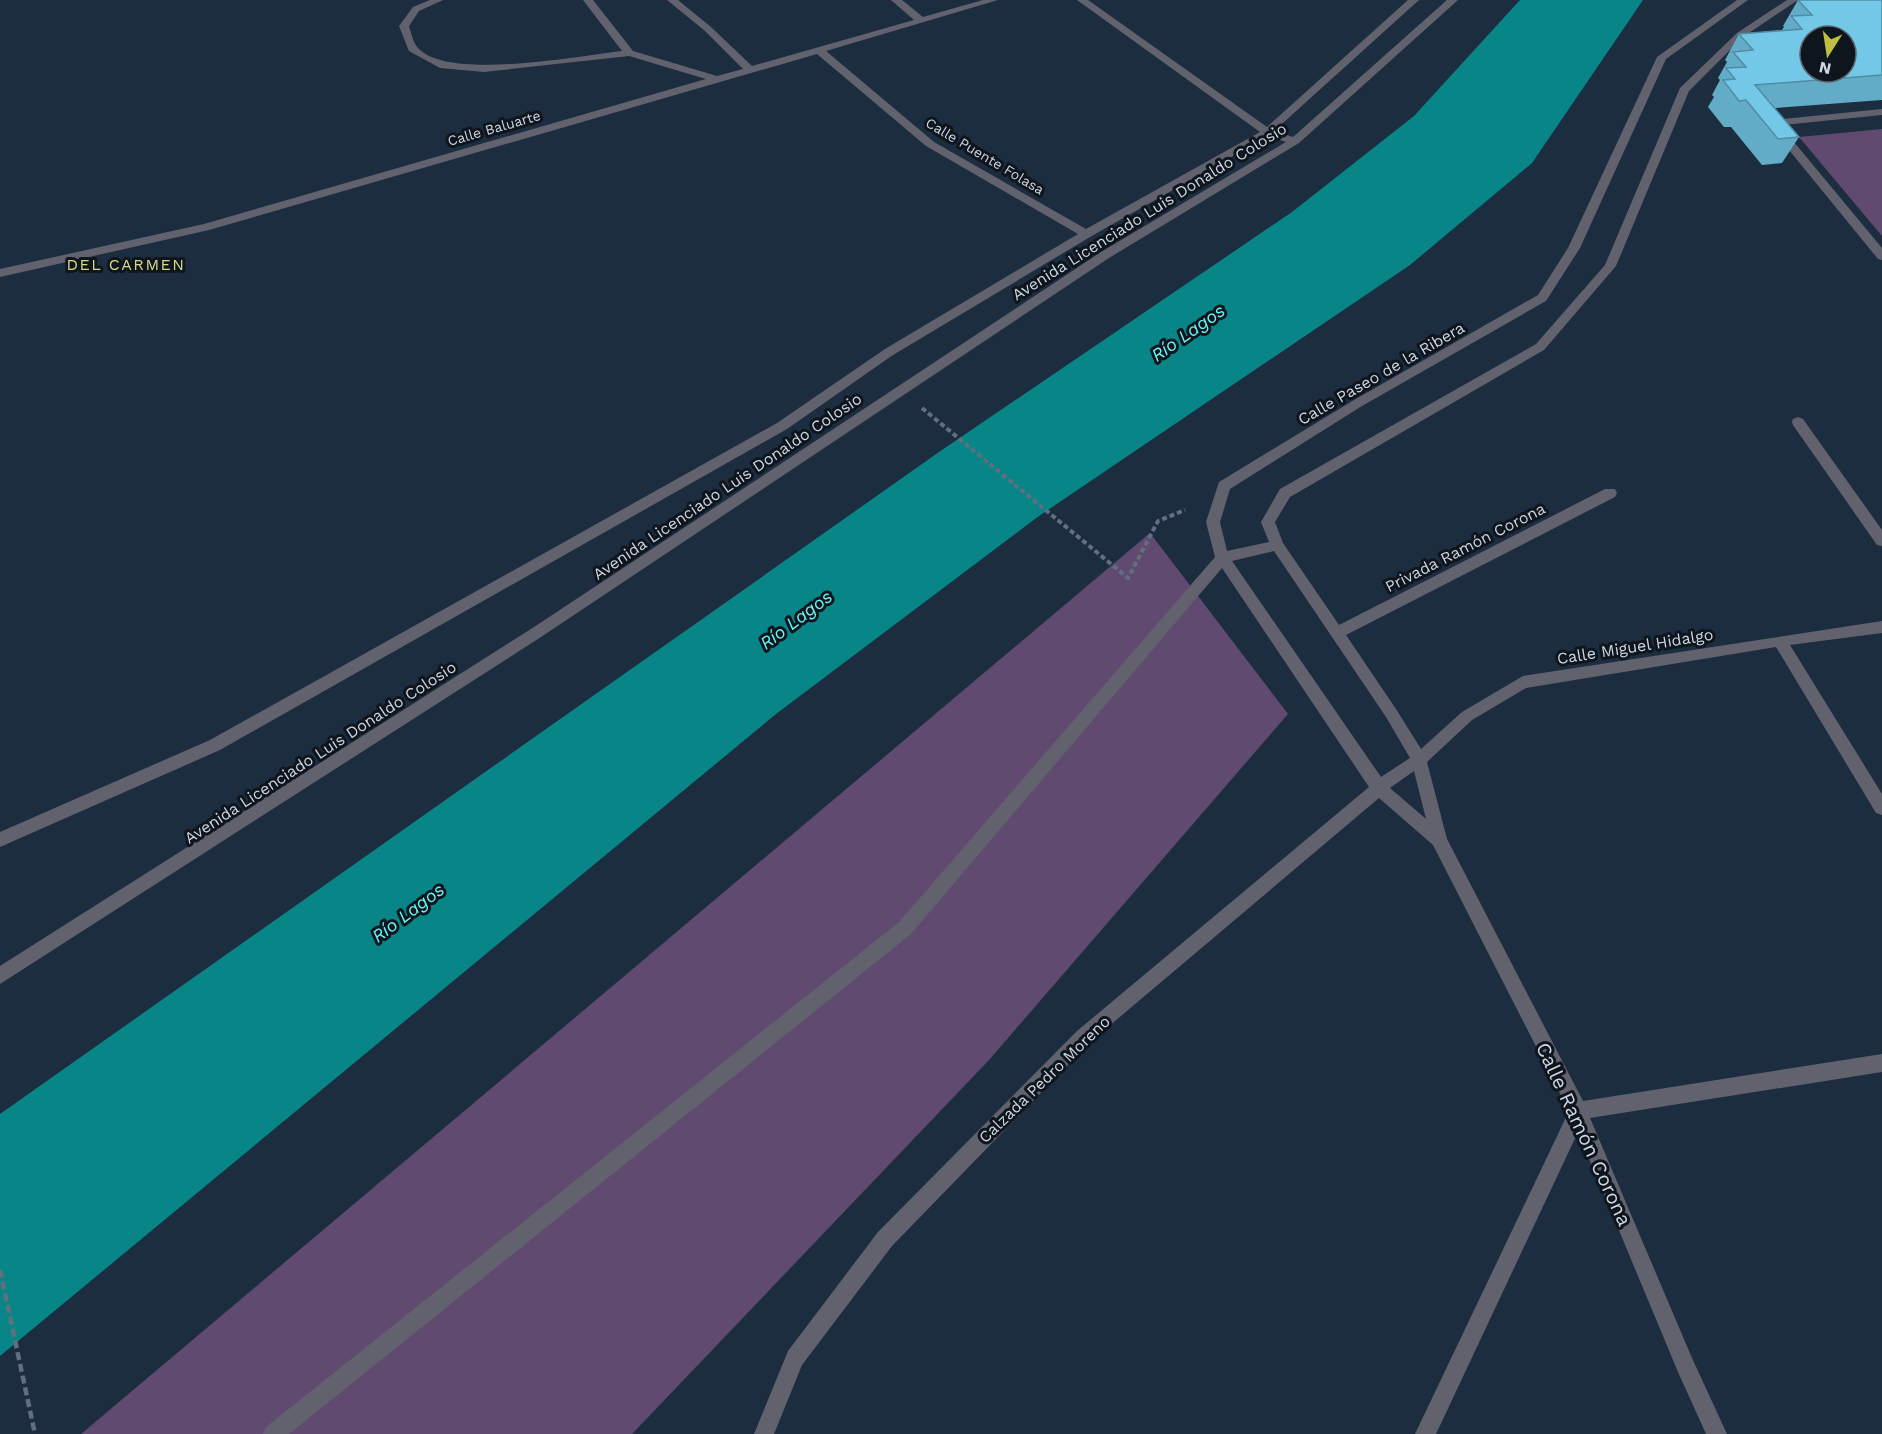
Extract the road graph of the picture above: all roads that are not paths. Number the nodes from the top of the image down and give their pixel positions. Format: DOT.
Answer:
graph roads {
  1 [pos="438,0"];
  2 [pos="588,0"];
  3 [pos="672,0"];
  4 [pos="896,0"];
  5 [pos="993,0"];
  6 [pos="1082,0"];
  7 [pos="1414,0"];
  8 [pos="1453,0"];
  9 [pos="1743,0"];
  10 [pos="1793,0"];
  11 [pos="921,20"];
  12 [pos="820,51"];
  13 [pos="629,53"];
  14 [pos="750,70"];
  15 [pos="717,79"];
  16 [pos="1882,112"];
  17 [pos="1267,132"];
  18 [pos="1295,141"];
  19 [pos="1086,234"];
  20 [pos="1882,256"];
  21 [pos="0,273"];
  22 [pos="1798,422"];
  23 [pos="1610,493"];
  24 [pos="1882,541"];
  25 [pos="1277,545"];
  26 [pos="1222,558"];
  27 [pos="1882,627"];
  28 [pos="1336,634"];
  29 [pos="1780,641"];
  30 [pos="1419,760"];
  31 [pos="1379,788"];
  32 [pos="1882,808"];
  33 [pos="0,840"];
  34 [pos="1439,840"];
  35 [pos="0,976"];
  36 [pos="1882,1063"];
  37 [pos="1578,1111"];
  38 [pos="273,1434"];
  39 [pos="764,1434"];
  40 [pos="1425,1434"];
  41 [pos="1717,1434"];
  1 -- 13 [label="street"];
  2 -- 13 [label="street"];
  3 -- 14 [label="street"];
  4 -- 11 [label="street"];
  5 -- 11 [label="street, Calle Baluarte"];
  6 -- 17 [label="street"];
  7 -- 17 [label="street, Avenida Licenciado Luis Donaldo Colosio"];
  8 -- 18 [label="street, Avenida Licenciado Luis Donaldo Colosio"];
  9 -- 26 [label="street, Calle Paseo de la Ribera"];
  10 -- 25 [label="street"];
  11 -- 12 [label="street, Calle Baluarte"];
  12 -- 14 [label="street, Calle Baluarte"];
  12 -- 19 [label="street, Calle Puente Folasa"];
  13 -- 15 [label="street"];
  14 -- 15 [label="street, Calle Baluarte"];
  15 -- 21 [label="street, Calle Baluarte"];
  16 -- 20 [label="street"];
  17 -- 18 [label="street"];
  17 -- 19 [label="street, Avenida Licenciado Luis Donaldo Colosio"];
  18 -- 35 [label="street, Avenida Licenciado Luis Donaldo Colosio"];
  19 -- 33 [label="street, Avenida Licenciado Luis Donaldo Colosio"];
  22 -- 24 [label="street"];
  23 -- 28 [label="street, Privada Ramón Corona"];
  25 -- 26 [label="street"];
  25 -- 28 [label="street"];
  26 -- 31 [label="street, Calle Paseo de la Ribera"];
  26 -- 38 [label="street"];
  27 -- 29 [label="street, Calle Miguel Hidalgo"];
  28 -- 30 [label="street"];
  29 -- 30 [label="street, Calle Miguel Hidalgo"];
  29 -- 32 [label="street"];
  30 -- 31 [label="street, Calzada Pedro Moreno"];
  30 -- 34 [label="street, Calle Ramón Corona"];
  31 -- 34 [label="street, Calle Ramón Corona"];
  31 -- 39 [label="street, Calzada Pedro Moreno"];
  34 -- 37 [label="street, Calle Ramón Corona"];
  36 -- 37 [label="street"];
  37 -- 40 [label="street"];
  37 -- 41 [label="street, Calle Ramón Corona"];
}
